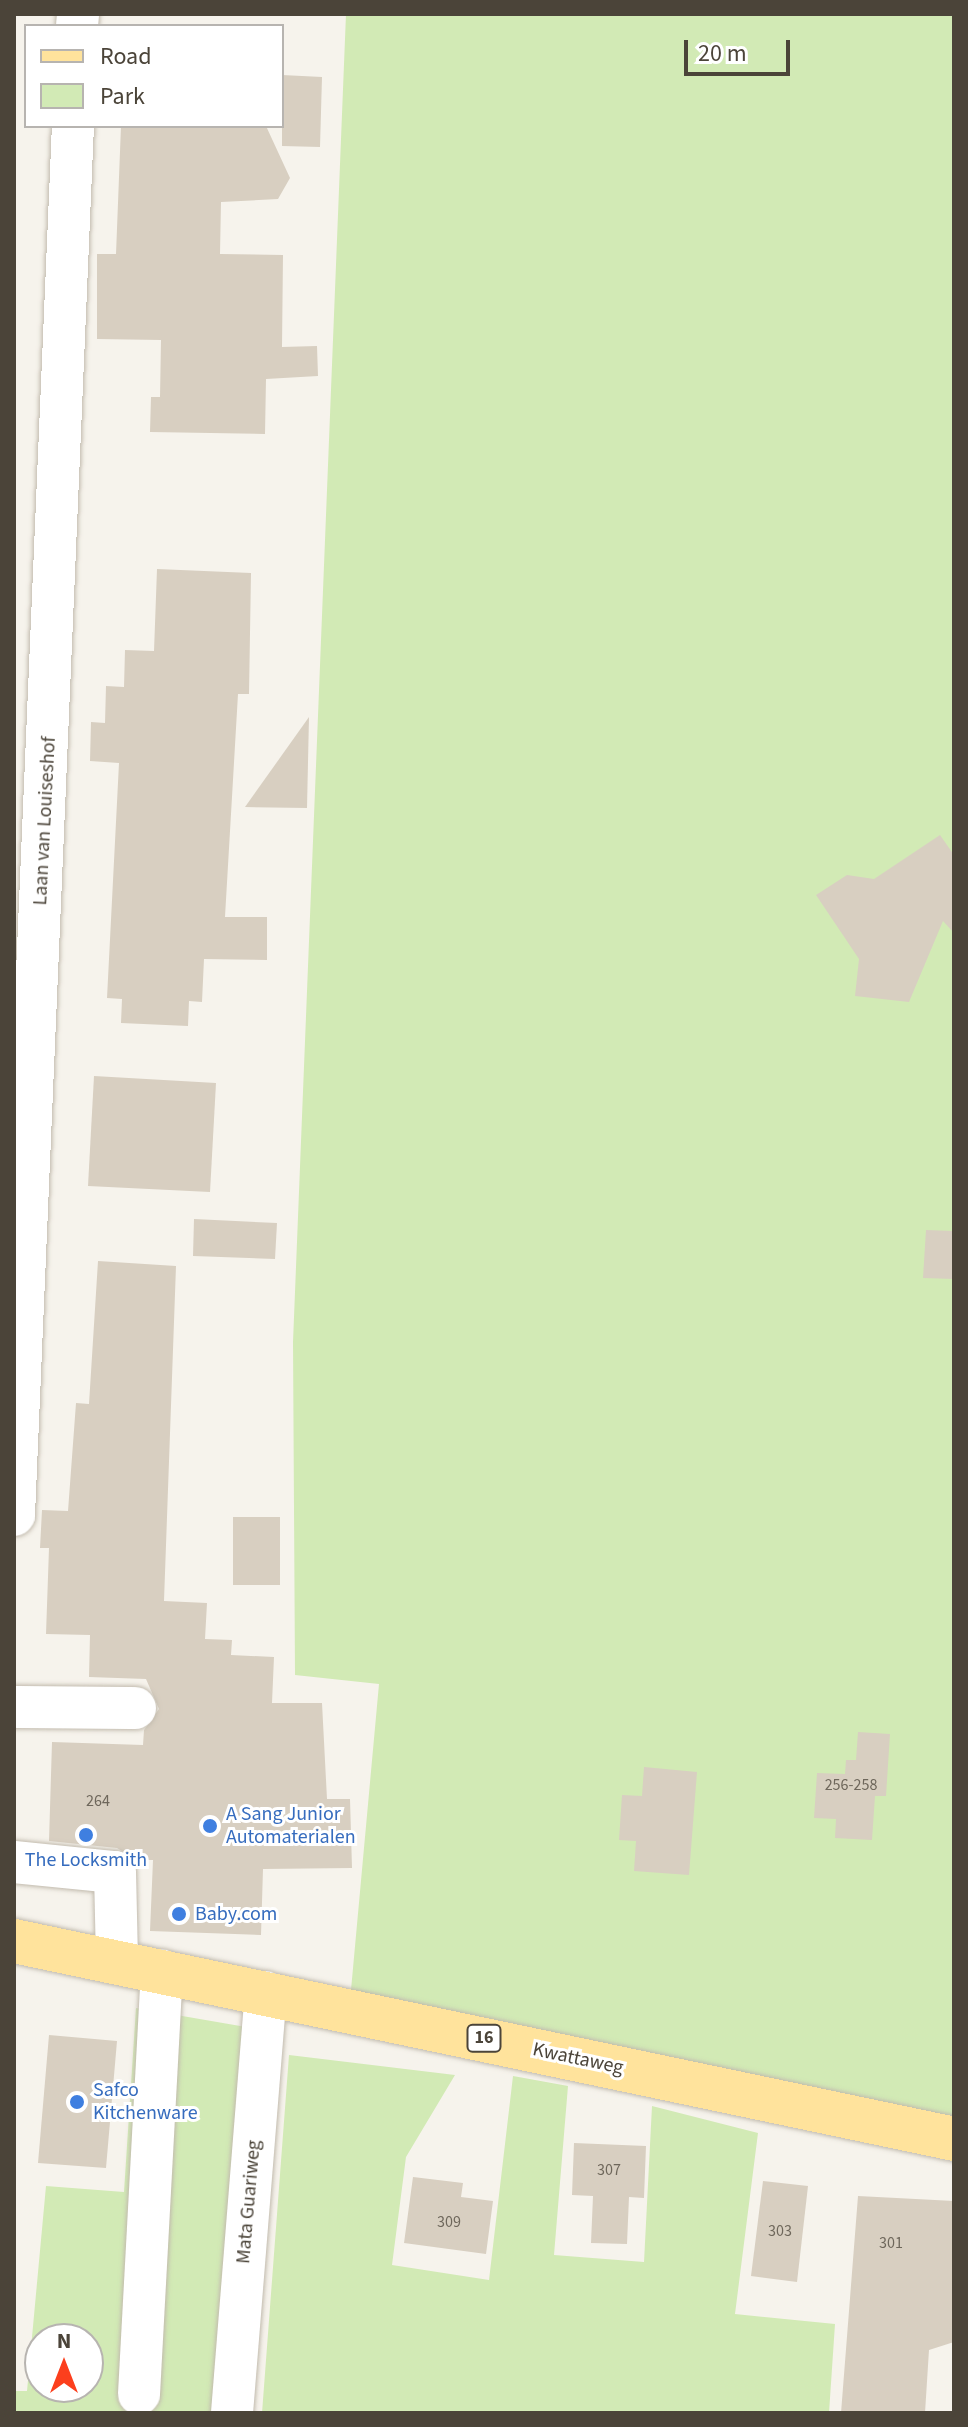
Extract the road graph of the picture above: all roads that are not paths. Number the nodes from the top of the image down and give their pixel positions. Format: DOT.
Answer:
graph roads {
  1 [pos="73,128"];
  2 [pos="14,1515"];
  3 [pos="14,1707"];
  4 [pos="135,1708"];
  5 [pos="14,1862"];
  6 [pos="14,1941"];
  7 [pos="117,1961"];
  8 [pos="162,1971"];
  9 [pos="266,1992"];
  10 [pos="954,2139"];
  11 [pos="139,2394"];
  12 [pos="232,2413"];
  1 -- 2 [label="street, Laan van Louiseshof"];
  3 -- 4 [label="street"];
  5 -- 7 [label="street"];
  6 -- 7 [label="main road, Kwattaweg / 16"];
  7 -- 8 [label="main road, Kwattaweg / 16"];
  8 -- 9 [label="main road, Kwattaweg / 16"];
  8 -- 11 [label="street"];
  9 -- 10 [label="main road, Kwattaweg / 16"];
  9 -- 12 [label="street, Mata Guariweg"];
}
